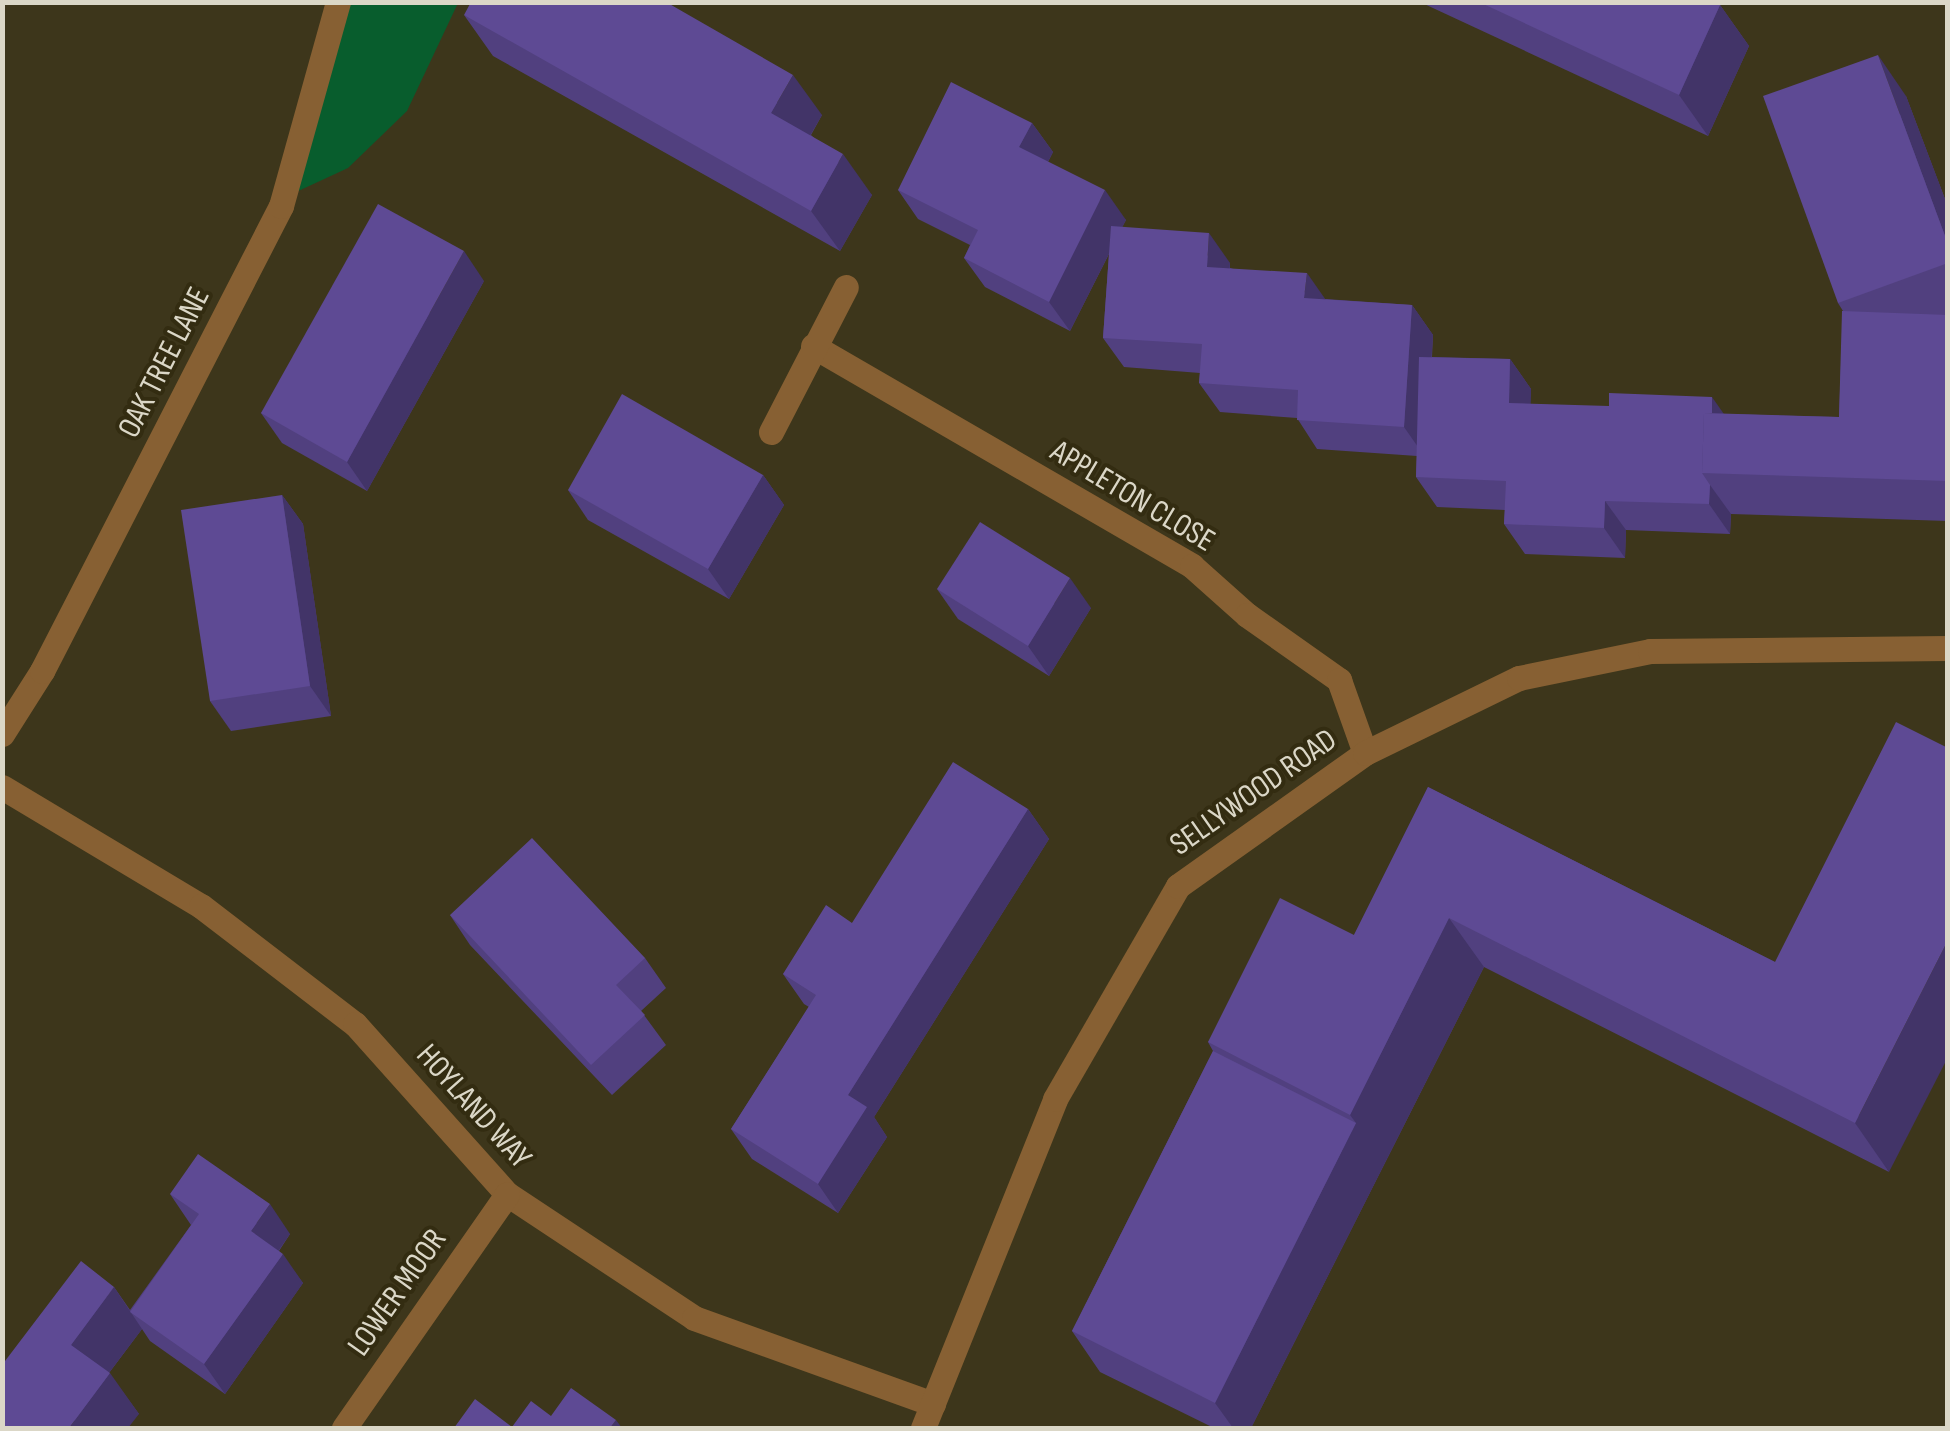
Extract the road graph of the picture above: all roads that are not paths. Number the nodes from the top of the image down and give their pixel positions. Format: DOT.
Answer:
graph roads {
  1 [pos="338,2"];
  2 [pos="846,287"];
  3 [pos="813,346"];
  4 [pos="771,432"];
  5 [pos="1948,648"];
  6 [pos="2,734"];
  7 [pos="1366,753"];
  8 [pos="2,788"];
  9 [pos="506,1194"];
  10 [pos="933,1404"];
  11 [pos="344,1428"];
  12 [pos="923,1428"];
  1 -- 6 [label="street, OAK TREE LANE"];
  2 -- 3 [label="street"];
  3 -- 4 [label="street"];
  3 -- 7 [label="street, APPLETON CLOSE"];
  5 -- 7 [label="street, SELLYWOOD ROAD"];
  7 -- 10 [label="street, SELLYWOOD ROAD"];
  8 -- 9 [label="street, HOYLAND WAY"];
  9 -- 10 [label="street, HOYLAND WAY"];
  9 -- 11 [label="street, LOWER MOOR"];
  10 -- 12 [label="street, SELLYWOOD ROAD"];
}
